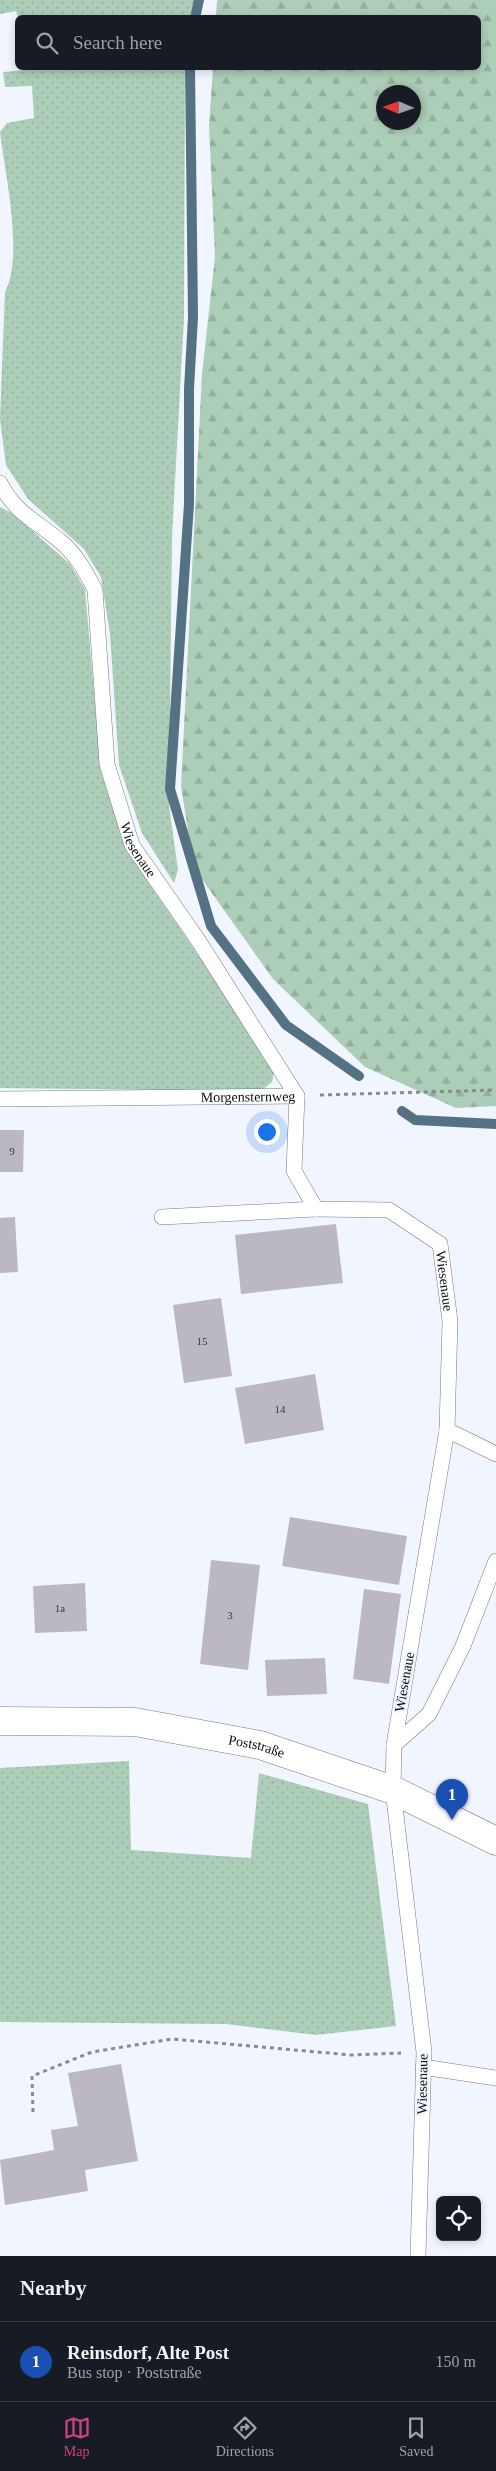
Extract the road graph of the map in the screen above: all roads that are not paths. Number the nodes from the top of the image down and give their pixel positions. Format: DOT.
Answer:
graph roads {
  1 [pos="1,487"];
  2 [pos="297,1096"];
  3 [pos="0,1099"];
  4 [pos="316,1208"];
  5 [pos="162,1218"];
  6 [pos="447,1430"];
  7 [pos="496,1454"];
  8 [pos="496,1561"];
  9 [pos="0,1721"];
  10 [pos="394,1745"];
  11 [pos="392,1790"];
  12 [pos="496,1841"];
  13 [pos="423,2067"];
  14 [pos="496,2078"];
  15 [pos="418,2256"];
  1 -- 2 [label="lane, Wiesenaue"];
  2 -- 3 [label="lane, Morgensternweg"];
  2 -- 4 [label="lane"];
  4 -- 5 [label="lane, Wiesenaue"];
  4 -- 6 [label="lane, Wiesenaue"];
  6 -- 7 [label="lane"];
  6 -- 10 [label="lane, Wiesenaue"];
  8 -- 10 [label="lane"];
  9 -- 11 [label="street, Poststraße"];
  10 -- 11 [label="lane, Wiesenaue"];
  11 -- 12 [label="street, Poststraße"];
  11 -- 13 [label="lane, Wiesenaue"];
  13 -- 14 [label="lane"];
  13 -- 15 [label="lane, Wiesenaue"];
}
